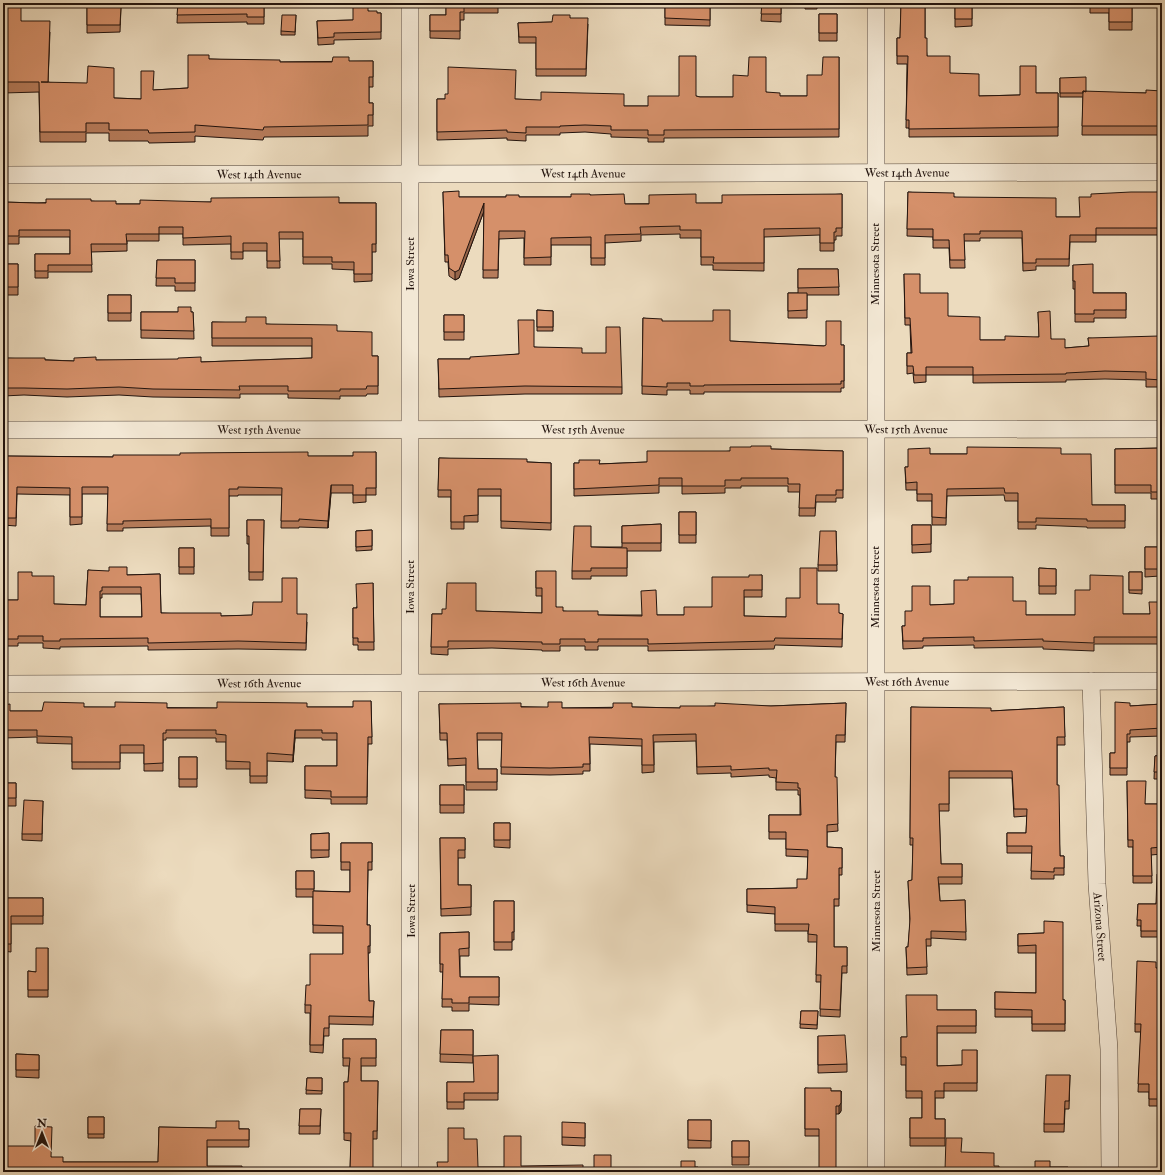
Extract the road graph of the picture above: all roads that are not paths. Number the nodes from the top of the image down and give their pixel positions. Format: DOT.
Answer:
graph roads {
  1 [pos="410,3"];
  2 [pos="876,3"];
  3 [pos="1162,172"];
  4 [pos="410,174"];
  5 [pos="876,174"];
  6 [pos="3,175"];
  7 [pos="875,429"];
  8 [pos="1162,429"];
  9 [pos="3,430"];
  10 [pos="410,430"];
  11 [pos="1091,681"];
  12 [pos="1162,681"];
  13 [pos="411,682"];
  14 [pos="876,682"];
  15 [pos="3,684"];
  16 [pos="410,1172"];
  17 [pos="876,1172"];
  18 [pos="1110,1172"];
  1 -- 4 [label="street, Iowa Street"];
  2 -- 5 [label="street, Minnesota Street"];
  3 -- 5 [label="street, West 14th Avenue"];
  4 -- 5 [label="street, West 14th Avenue"];
  4 -- 6 [label="street, West 14th Avenue"];
  4 -- 10 [label="street, Iowa Street"];
  5 -- 7 [label="street, Minnesota Street"];
  7 -- 8 [label="street, West 15th Avenue"];
  7 -- 10 [label="street, West 15th Avenue"];
  7 -- 14 [label="street, Minnesota Street"];
  9 -- 10 [label="street, West 15th Avenue"];
  10 -- 13 [label="street, Iowa Street"];
  11 -- 12 [label="street, West 16th Avenue"];
  11 -- 14 [label="street, West 16th Avenue"];
  11 -- 18 [label="street, Arizona Street"];
  13 -- 14 [label="street, West 16th Avenue"];
  13 -- 15 [label="street, West 16th Avenue"];
  13 -- 16 [label="street, Iowa Street"];
  14 -- 17 [label="street, Minnesota Street"];
}
